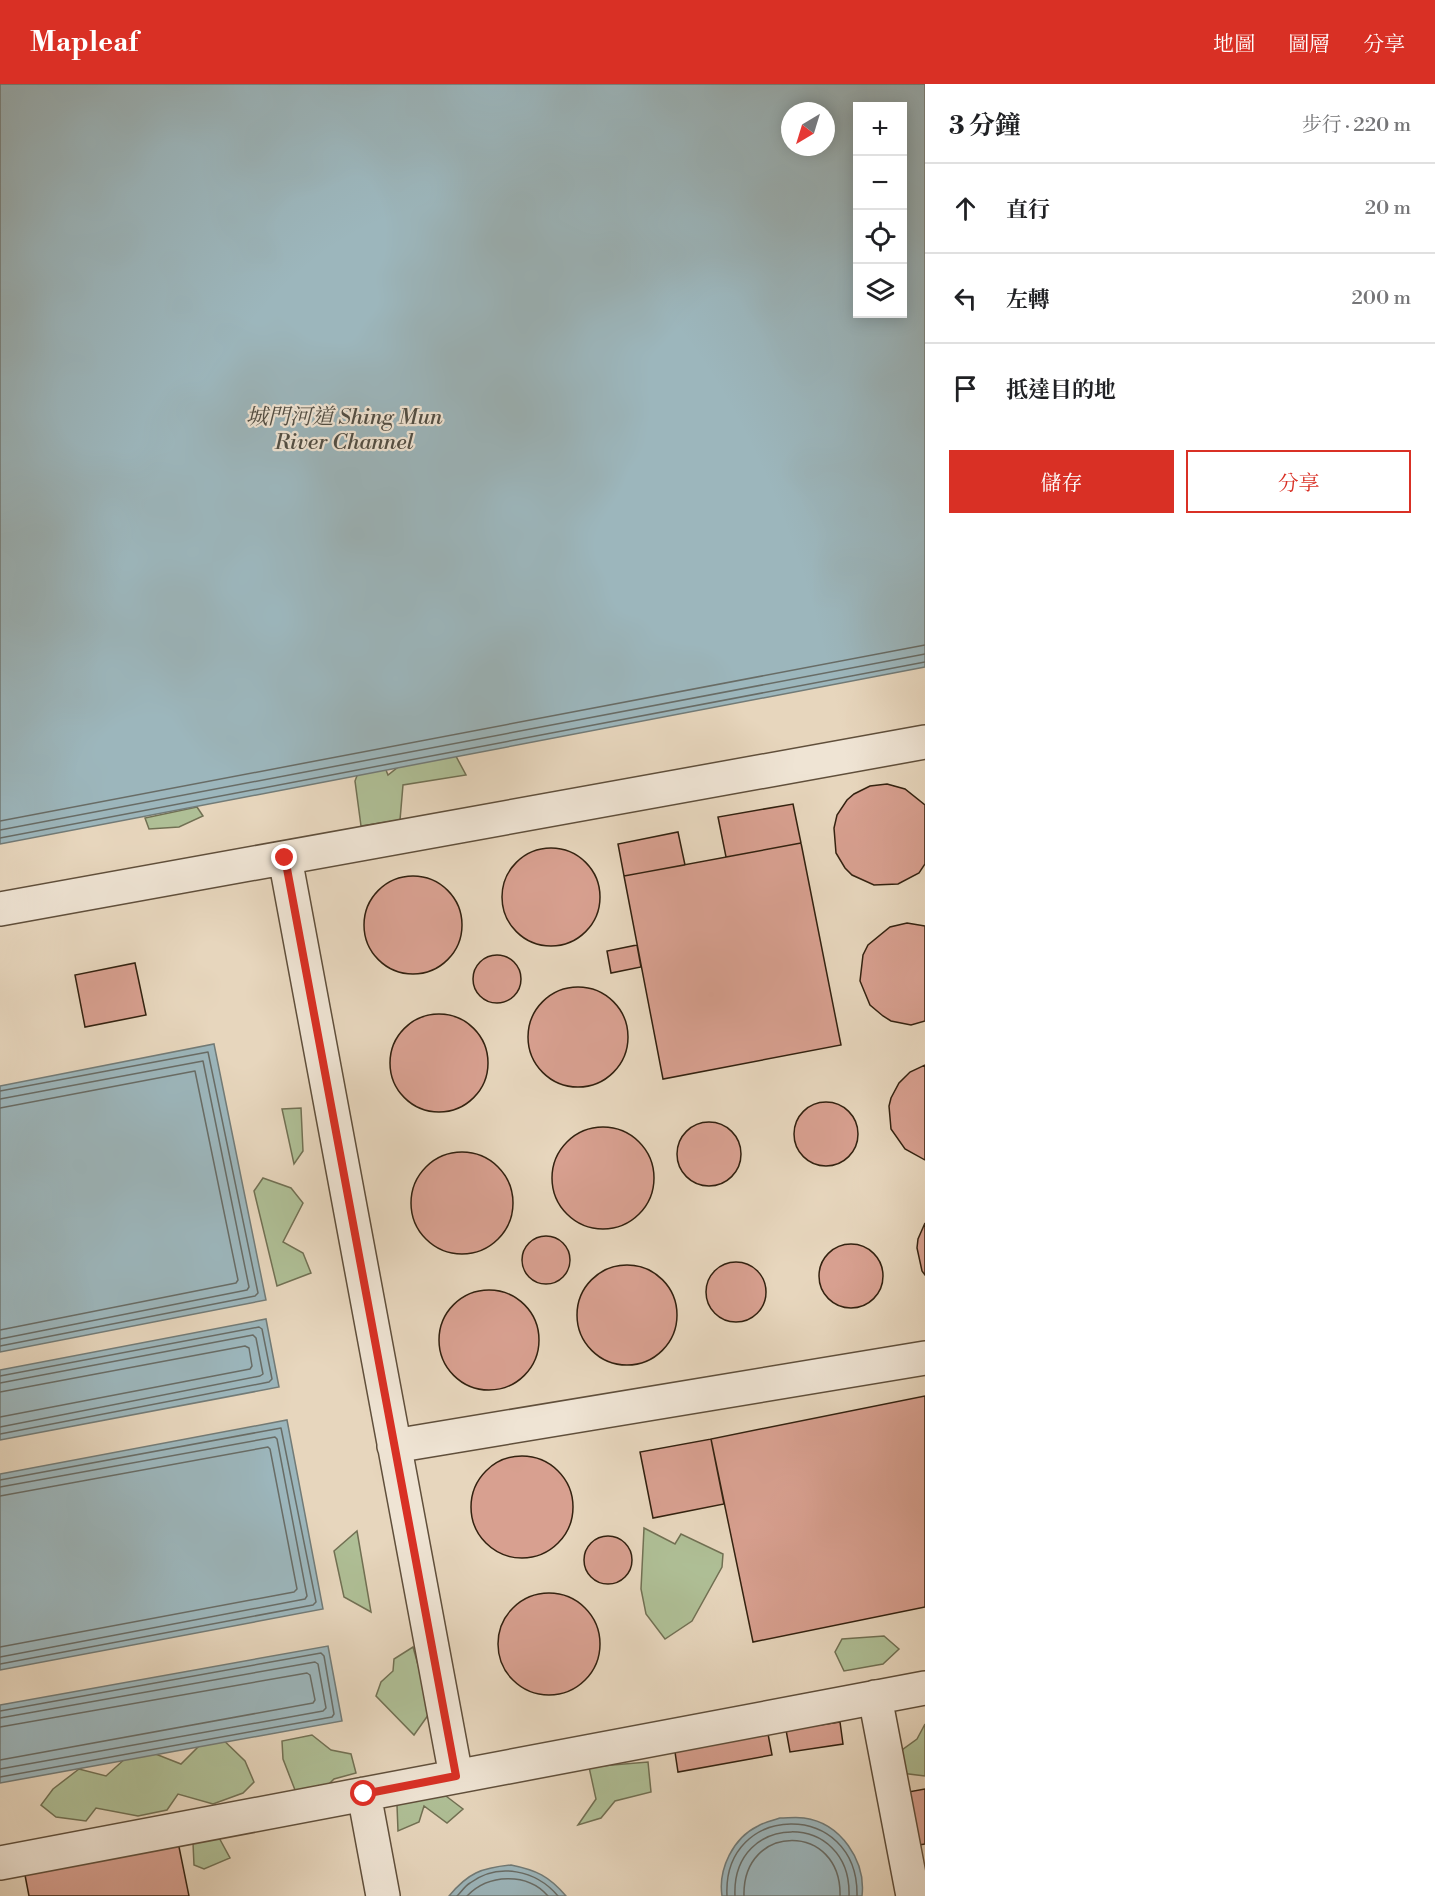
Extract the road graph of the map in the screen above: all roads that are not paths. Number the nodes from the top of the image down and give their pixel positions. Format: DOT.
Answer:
graph roads {
  1 [pos="925,742"];
  2 [pos="285,858"];
  3 [pos="0,909"];
  4 [pos="925,1358"];
  5 [pos="394,1446"];
  6 [pos="925,1688"];
  7 [pos="875,1697"];
  8 [pos="456,1776"];
  9 [pos="364,1794"];
  10 [pos="0,1863"];
  11 [pos="383,1896"];
  12 [pos="913,1896"];
  1 -- 2 [label="lane"];
  2 -- 3 [label="lane"];
  2 -- 5 [label="lane"];
  4 -- 5 [label="lane"];
  5 -- 8 [label="lane"];
  6 -- 7 [label="lane"];
  7 -- 8 [label="lane"];
  7 -- 12 [label="lane"];
  8 -- 9 [label="lane"];
  9 -- 10 [label="lane"];
  9 -- 11 [label="lane"];
}
